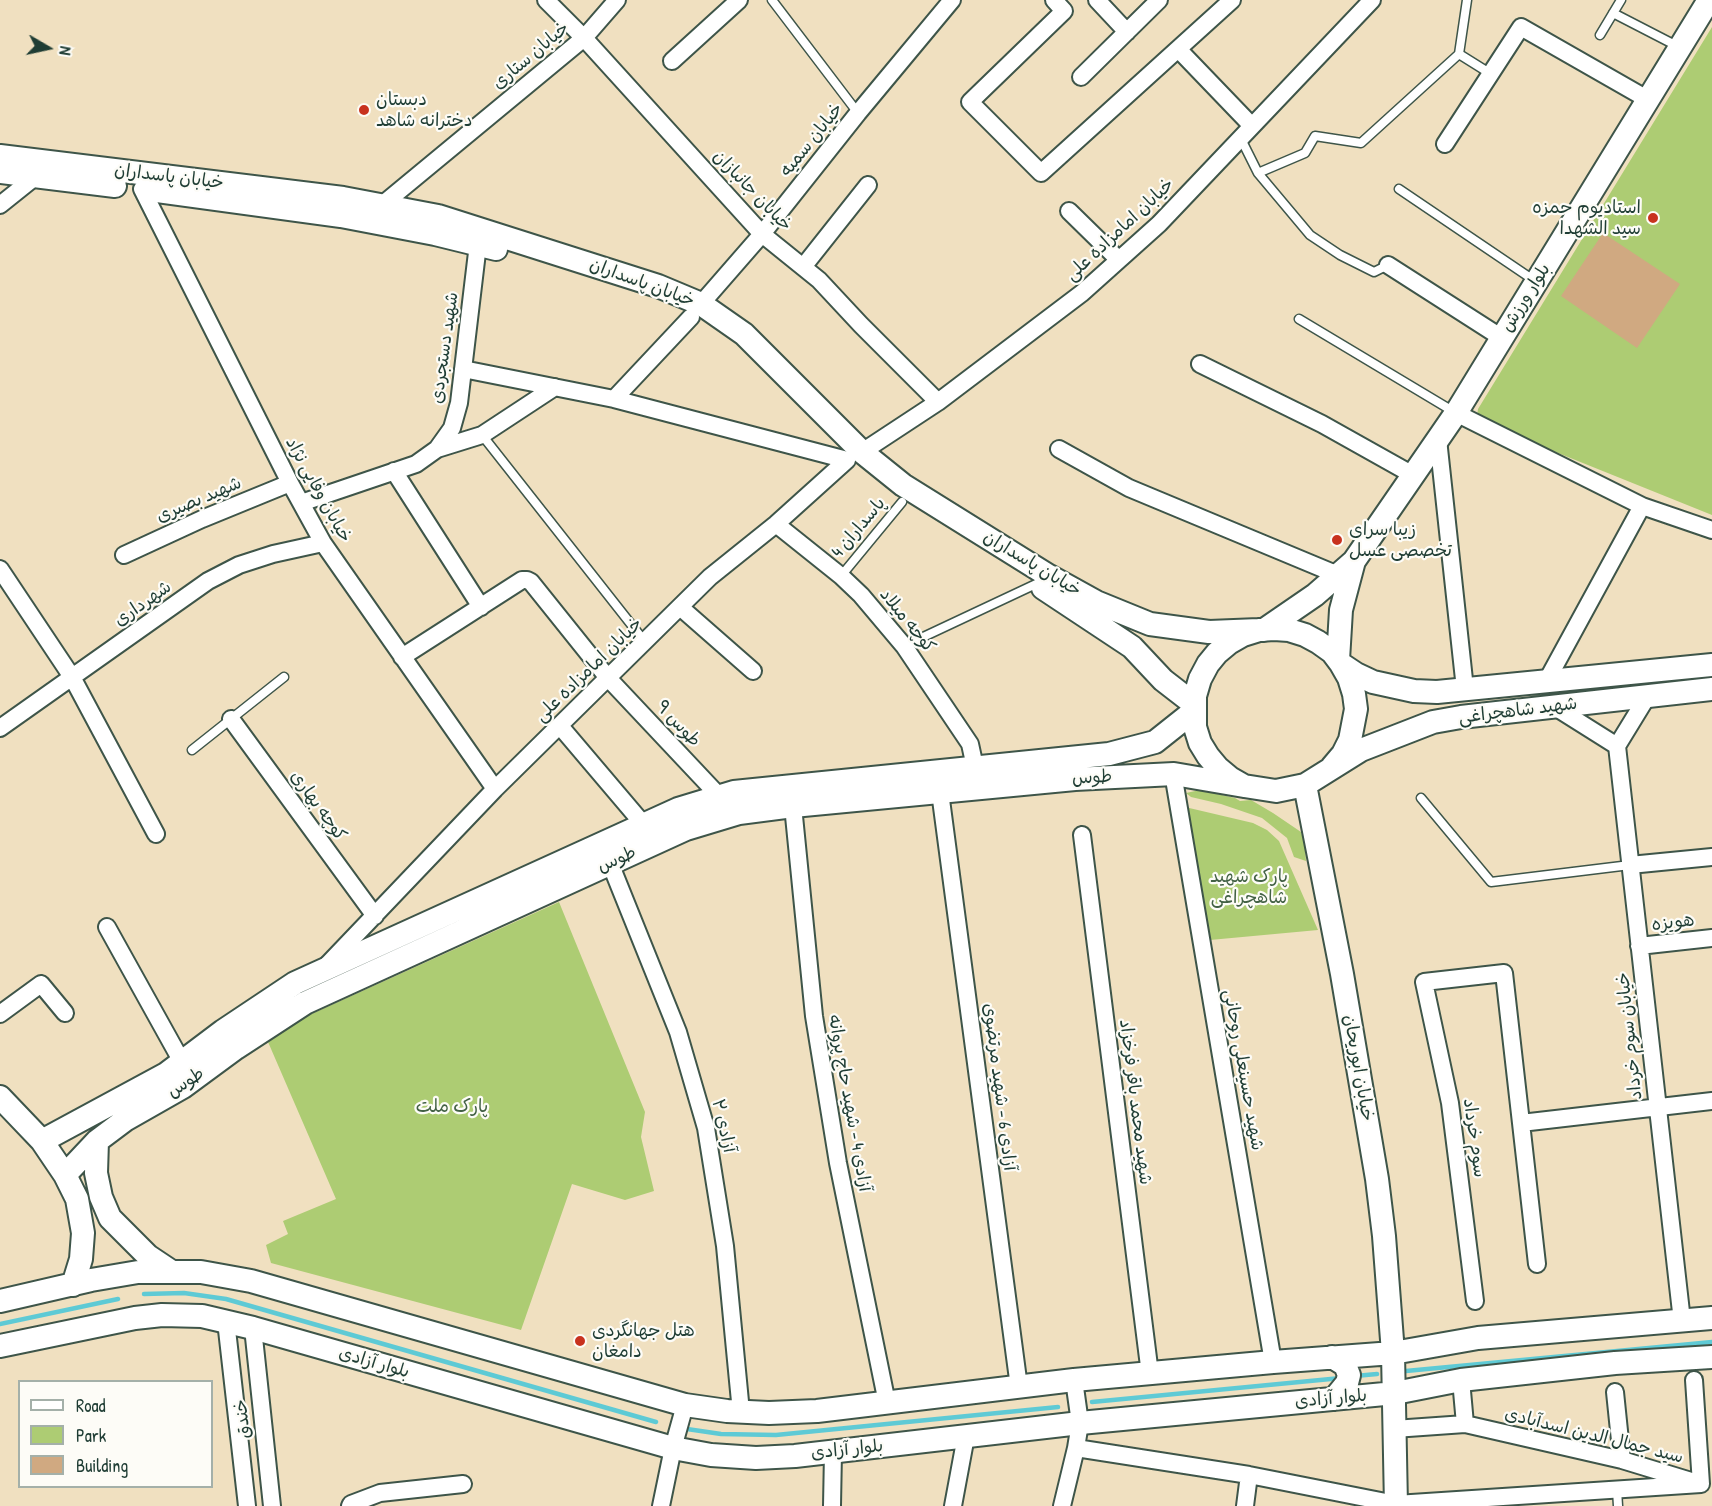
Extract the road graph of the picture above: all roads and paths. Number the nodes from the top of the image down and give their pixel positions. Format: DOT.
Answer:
graph roads {
  1 [pos="546,0"];
  2 [pos="617,0"];
  3 [pos="739,0"];
  4 [pos="772,0"];
  5 [pos="952,0"];
  6 [pos="1054,0"];
  7 [pos="1097,0"];
  8 [pos="1159,0"];
  9 [pos="1232,0"];
  10 [pos="1372,0"];
  11 [pos="1467,0"];
  12 [pos="1621,0"];
  13 [pos="1709,0"];
  14 [pos="1613,13"];
  15 [pos="1126,32"];
  16 [pos="1600,35"];
  17 [pos="584,38"];
  18 [pos="1679,47"];
  19 [pos="1178,49"];
  20 [pos="1459,54"];
  21 [pos="672,61"];
  22 [pos="1491,74"];
  23 [pos="1081,77"];
  24 [pos="1647,99"];
  25 [pos="858,113"];
  26 [pos="1246,133"];
  27 [pos="1445,144"];
  28 [pos="0,156"];
  29 [pos="0,172"];
  30 [pos="1258,173"];
  31 [pos="35,177"];
  32 [pos="868,185"];
  33 [pos="142,189"];
  34 [pos="1399,189"];
  35 [pos="0,204"];
  36 [pos="382,205"];
  37 [pos="1069,211"];
  38 [pos="762,234"];
  39 [pos="478,244"];
  40 [pos="1119,260"];
  41 [pos="1388,265"];
  42 [pos="803,267"];
  43 [pos="1536,282"];
  44 [pos="696,310"];
  45 [pos="1299,319"];
  46 [pos="1502,338"];
  47 [pos="1200,364"];
  48 [pos="463,369"];
  49 [pos="555,387"];
  50 [pos="614,399"];
  51 [pos="938,402"];
  52 [pos="1456,413"];
  53 [pos="482,435"];
  54 [pos="1438,439"];
  55 [pos="1059,448"];
  56 [pos="437,449"];
  57 [pos="855,456"];
  58 [pos="394,471"];
  59 [pos="1413,474"];
  60 [pos="290,483"];
  61 [pos="902,502"];
  62 [pos="301,503"];
  63 [pos="1642,506"];
  64 [pos="776,524"];
  65 [pos="1712,530"];
  66 [pos="323,543"];
  67 [pos="124,555"];
  68 [pos="1346,568"];
  69 [pos="0,569"];
  70 [pos="841,576"];
  71 [pos="1036,584"];
  72 [pos="481,607"];
  73 [pos="680,608"];
  74 [pos="1261,630"];
  75 [pos="645,642"];
  76 [pos="904,646"];
  77 [pos="402,657"];
  78 [pos="1340,662"];
  79 [pos="1712,665"];
  80 [pos="753,671"];
  81 [pos="72,677"];
  82 [pos="284,677"];
  83 [pos="608,678"];
  84 [pos="1546,682"];
  85 [pos="1465,689"];
  86 [pos="1712,689"];
  87 [pos="1647,697"];
  88 [pos="1194,707"];
  89 [pos="1551,707"];
  90 [pos="231,719"];
  91 [pos="560,726"];
  92 [pos="0,728"];
  93 [pos="1617,746"];
  94 [pos="192,750"];
  95 [pos="975,767"];
  96 [pos="1332,767"];
  97 [pos="1175,785"];
  98 [pos="1305,785"];
  99 [pos="1244,786"];
  100 [pos="495,789"];
  101 [pos="940,792"];
  102 [pos="720,797"];
  103 [pos="1421,798"];
  104 [pos="793,806"];
  105 [pos="644,825"];
  106 [pos="156,834"];
  107 [pos="1082,835"];
  108 [pos="1712,857"];
  109 [pos="610,863"];
  110 [pos="1630,865"];
  111 [pos="372,919"];
  112 [pos="107,927"];
  113 [pos="1712,938"];
  114 [pos="375,946"];
  115 [pos="1639,946"];
  116 [pos="320,972"];
  117 [pos="65,1013"];
  118 [pos="0,1014"];
  119 [pos="182,1062"];
  120 [pos="0,1097"];
  121 [pos="1712,1101"];
  122 [pos="1657,1107"];
  123 [pos="1521,1123"];
  124 [pos="97,1141"];
  125 [pos="42,1142"];
  126 [pos="65,1175"];
  127 [pos="1538,1264"];
  128 [pos="172,1272"];
  129 [pos="73,1285"];
  130 [pos="0,1301"];
  131 [pos="1475,1302"];
  132 [pos="1712,1318"];
  133 [pos="226,1321"];
  134 [pos="1682,1321"];
  135 [pos="253,1328"];
  136 [pos="0,1346"];
  137 [pos="1392,1353"];
  138 [pos="1332,1357"];
  139 [pos="1712,1357"];
  140 [pos="1273,1362"];
  141 [pos="1150,1374"];
  142 [pos="1074,1380"];
  143 [pos="1461,1380"];
  144 [pos="1694,1380"];
  145 [pos="1018,1387"];
  146 [pos="1615,1392"];
  147 [pos="1395,1393"];
  148 [pos="1334,1399"];
  149 [pos="887,1403"];
  150 [pos="685,1405"];
  151 [pos="741,1412"];
  152 [pos="1080,1423"];
  153 [pos="1465,1424"];
  154 [pos="1394,1429"];
  155 [pos="966,1436"];
  156 [pos="673,1448"];
  157 [pos="1076,1448"];
  158 [pos="833,1452"];
  159 [pos="1622,1460"];
  160 [pos="1249,1475"];
  161 [pos="464,1484"];
  162 [pos="1706,1486"];
  163 [pos="1617,1498"];
  164 [pos="1396,1505"];
  165 [pos="247,1506"];
  166 [pos="272,1506"];
  167 [pos="351,1506"];
  168 [pos="661,1506"];
  169 [pos="832,1506"];
  170 [pos="952,1506"];
  171 [pos="1062,1506"];
  172 [pos="1245,1506"];
  1 -- 17 [label="street, خیابان جانبازان"];
  2 -- 17 [label="street, خیابان ستاری"];
  3 -- 21 [label="street"];
  4 -- 25 [label="lane"];
  5 -- 25 [label="street, خیابان سمیه"];
  6 -- 19 [label="street"];
  7 -- 15 [label="street"];
  8 -- 15 [label="street"];
  9 -- 19 [label="street"];
  10 -- 26 [label="street, خیابان امامزاده علی"];
  11 -- 20 [label="lane"];
  12 -- 14 [label="lane"];
  13 -- 18 [label="street, بلوار ورزش"];
  14 -- 16 [label="lane"];
  14 -- 18 [label="lane"];
  15 -- 23 [label="street"];
  17 -- 36 [label="street, خیابان ستاری"];
  17 -- 38 [label="street, خیابان جانبازان"];
  18 -- 24 [label="street, بلوار ورزش"];
  19 -- 26 [label="street"];
  20 -- 22 [label="lane"];
  20 -- 30 [label="lane"];
  22 -- 24 [label="street"];
  22 -- 27 [label="street"];
  24 -- 43 [label="street, بلوار ورزش"];
  25 -- 38 [label="street, خیابان سمیه"];
  26 -- 30 [label="lane"];
  26 -- 40 [label="street, خیابان امامزاده علی"];
  28 -- 36 [label="street, خیابان پاسداران"];
  29 -- 31 [label="street, خیابان پاسداران"];
  30 -- 41 [label="lane"];
  31 -- 33 [label="street, خیابان پاسداران"];
  31 -- 35 [label="street"];
  32 -- 42 [label="street"];
  33 -- 39 [label="street, خیابان پاسداران"];
  33 -- 60 [label="street, خیابان وفایی نژاد"];
  34 -- 43 [label="lane"];
  36 -- 44 [label="street, خیابان پاسداران"];
  37 -- 40 [label="street"];
  38 -- 42 [label="street, خیابان جانبازان"];
  38 -- 44 [label="street, خیابان سمیه"];
  39 -- 44 [label="street, خیابان پاسداران"];
  39 -- 48 [label="street, شهید دستجردی"];
  40 -- 51 [label="street, خیابان امامزاده علی"];
  41 -- 46 [label="street"];
  42 -- 51 [label="street, خیابان جانبازان"];
  43 -- 46 [label="street, بلوار ورزش"];
  44 -- 50 [label="street, خیابان سمیه"];
  44 -- 57 [label="street, خیابان پاسداران"];
  45 -- 52 [label="lane"];
  46 -- 52 [label="street, بلوار ورزش"];
  47 -- 59 [label="street"];
  48 -- 49 [label="street"];
  48 -- 56 [label="street, شهید دستجردی"];
  49 -- 50 [label="street"];
  49 -- 53 [label="street"];
  50 -- 57 [label="street"];
  51 -- 57 [label="street, خیابان امامزاده علی"];
  52 -- 54 [label="street, بلوار ورزش"];
  52 -- 63 [label="street"];
  53 -- 56 [label="street"];
  53 -- 75 [label="lane"];
  54 -- 59 [label="street, بلوار ورزش"];
  54 -- 85 [label="street"];
  55 -- 68 [label="street"];
  56 -- 58 [label="street, شهید دستجردی"];
  57 -- 61 [label="street, خیابان پاسداران"];
  57 -- 64 [label="street, خیابان امامزاده علی"];
  57 -- 74 [label="street, خیابان پاسداران"];
  58 -- 62 [label="street, شهید دستجردی"];
  58 -- 72 [label="street"];
  59 -- 68 [label="street, بلوار ورزش"];
  60 -- 62 [label="street, خیابان وفایی نژاد"];
  60 -- 67 [label="street, شهید بصیری"];
  61 -- 70 [label="lane, پاسداران 4"];
  61 -- 71 [label="street, خیابان پاسداران"];
  62 -- 66 [label="street, خیابان وفایی نژاد"];
  63 -- 65 [label="street"];
  63 -- 84 [label="street"];
  64 -- 70 [label="street, کوچه میلاد"];
  64 -- 73 [label="street, خیابان امامزاده علی"];
  66 -- 77 [label="street, خیابان وفایی نژاد"];
  66 -- 81 [label="street, شهرداری"];
  68 -- 74 [label="street"];
  68 -- 78 [label="street"];
  69 -- 81 [label="street"];
  70 -- 76 [label="street, کوچه میلاد"];
  71 -- 76 [label="lane"];
  71 -- 88 [label="street, خیابان پاسداران"];
  72 -- 77 [label="street"];
  72 -- 83 [label="street, طوس ۹"];
  73 -- 75 [label="street, خیابان امامزاده علی"];
  73 -- 80 [label="street"];
  74 -- 78 [label="street"];
  74 -- 88 [label="street"];
  75 -- 83 [label="street, خیابان امامزاده علی"];
  76 -- 95 [label="street, کوچه میلاد"];
  77 -- 100 [label="street, خیابان وفایی نژاد"];
  78 -- 85 [label="street, شهید شاهچراغی"];
  78 -- 96 [label="street"];
  79 -- 84 [label="street, شهید شاهچراغی"];
  81 -- 92 [label="street, شهرداری"];
  81 -- 106 [label="street"];
  82 -- 90 [label="lane"];
  83 -- 91 [label="street, خیابان امامزاده علی"];
  83 -- 102 [label="street, طوس ۹"];
  84 -- 85 [label="street, شهید شاهچراغی"];
  84 -- 89 [label="street"];
  86 -- 87 [label="street, شهید شاهچراغی"];
  87 -- 89 [label="street, شهید شاهچراغی"];
  87 -- 93 [label="street"];
  88 -- 95 [label="street, طوس"];
  88 -- 99 [label="street"];
  89 -- 93 [label="street"];
  89 -- 96 [label="street, شهید شاهچراغی"];
  90 -- 94 [label="lane"];
  90 -- 111 [label="street, کوچه بهاری"];
  91 -- 100 [label="street, خیابان امامزاده علی"];
  91 -- 105 [label="street"];
  93 -- 110 [label="street, خیابان سوم خرداد"];
  95 -- 102 [label="street, طوس"];
  96 -- 98 [label="street"];
  97 -- 140 [label="street, شهید حسینعلی روحانی"];
  98 -- 99 [label="street"];
  98 -- 137 [label="street, خیابان ابوریحان"];
  99 -- 101 [label="street, طوس"];
  100 -- 111 [label="street, خیابان امامزاده علی"];
  101 -- 104 [label="street, طوس"];
  101 -- 145 [label="street, آزادی 6 - شهید مرتضوی"];
  102 -- 105 [label="street, طوس"];
  103 -- 110 [label="lane"];
  104 -- 109 [label="street, طوس"];
  104 -- 149 [label="street, آزادی 4 - شهید حاج پروانه"];
  105 -- 114 [label="street, طوس"];
  107 -- 141 [label="street, شهید محمد باقر فرخزاد"];
  108 -- 110 [label="street"];
  109 -- 124 [label="street, طوس"];
  109 -- 151 [label="street, آزادی ۲"];
  110 -- 115 [label="street, خیابان سوم خرداد"];
  111 -- 114 [label="street"];
  111 -- 116 [label="street, خیابان امامزاده علی"];
  112 -- 119 [label="street"];
  113 -- 115 [label="street, هویزه"];
  114 -- 116 [label="street, طوس"];
  115 -- 122 [label="street, خیابان سوم خرداد"];
  116 -- 119 [label="street, طوس"];
  117 -- 118 [label="street"];
  119 -- 125 [label="street, طوس"];
  120 -- 125 [label="street"];
  121 -- 122 [label="street"];
  122 -- 123 [label="street"];
  122 -- 134 [label="street, خیابان سوم خرداد"];
  123 -- 127 [label="street"];
  123 -- 131 [label="street, سوم خرداد"];
  124 -- 126 [label="street, طوس"];
  124 -- 128 [label="street"];
  125 -- 126 [label="street"];
  126 -- 129 [label="street"];
  128 -- 129 [label="street"];
  128 -- 150 [label="street"];
  129 -- 130 [label="street"];
  132 -- 134 [label="street"];
  133 -- 135 [label="street, بلوار آزادی"];
  133 -- 136 [label="street, بلوار آزادی"];
  133 -- 165 [label="street, خندق"];
  134 -- 137 [label="street"];
  135 -- 156 [label="street, بلوار آزادی"];
  135 -- 166 [label="street, خندق"];
  137 -- 138 [label="street"];
  137 -- 147 [label="street, خیابان ابوریحان"];
  138 -- 140 [label="street"];
  138 -- 148 [label="street"];
  139 -- 143 [label="street, بلوار آزادی"];
  140 -- 141 [label="street"];
  141 -- 142 [label="street"];
  142 -- 145 [label="street"];
  142 -- 152 [label="street"];
  143 -- 147 [label="street, بلوار آزادی"];
  143 -- 153 [label="street"];
  144 -- 162 [label="street"];
  145 -- 149 [label="street"];
  146 -- 159 [label="street"];
  147 -- 148 [label="street, بلوار آزادی"];
  147 -- 154 [label="street, خیابان ابوریحان"];
  148 -- 152 [label="street, بلوار آزادی"];
  149 -- 151 [label="street"];
  150 -- 151 [label="street"];
  150 -- 156 [label="street"];
  152 -- 155 [label="street, بلوار آزادی"];
  152 -- 157 [label="street"];
  153 -- 154 [label="street, سید جمال الدین اسدآبادی"];
  153 -- 159 [label="street, سید جمال الدین اسدآبادی"];
  154 -- 164 [label="street, خیابان ابوریحان"];
  155 -- 158 [label="street, بلوار آزادی"];
  155 -- 170 [label="street"];
  156 -- 158 [label="street, بلوار آزادی"];
  156 -- 168 [label="street"];
  157 -- 160 [label="street"];
  157 -- 171 [label="street"];
  158 -- 169 [label="street"];
  159 -- 162 [label="street, سید جمال الدین اسدآبادی"];
  160 -- 164 [label="street"];
  160 -- 172 [label="street"];
  161 -- 167 [label="street"];
  162 -- 163 [label="street"];
  163 -- 164 [label="street"];
}
